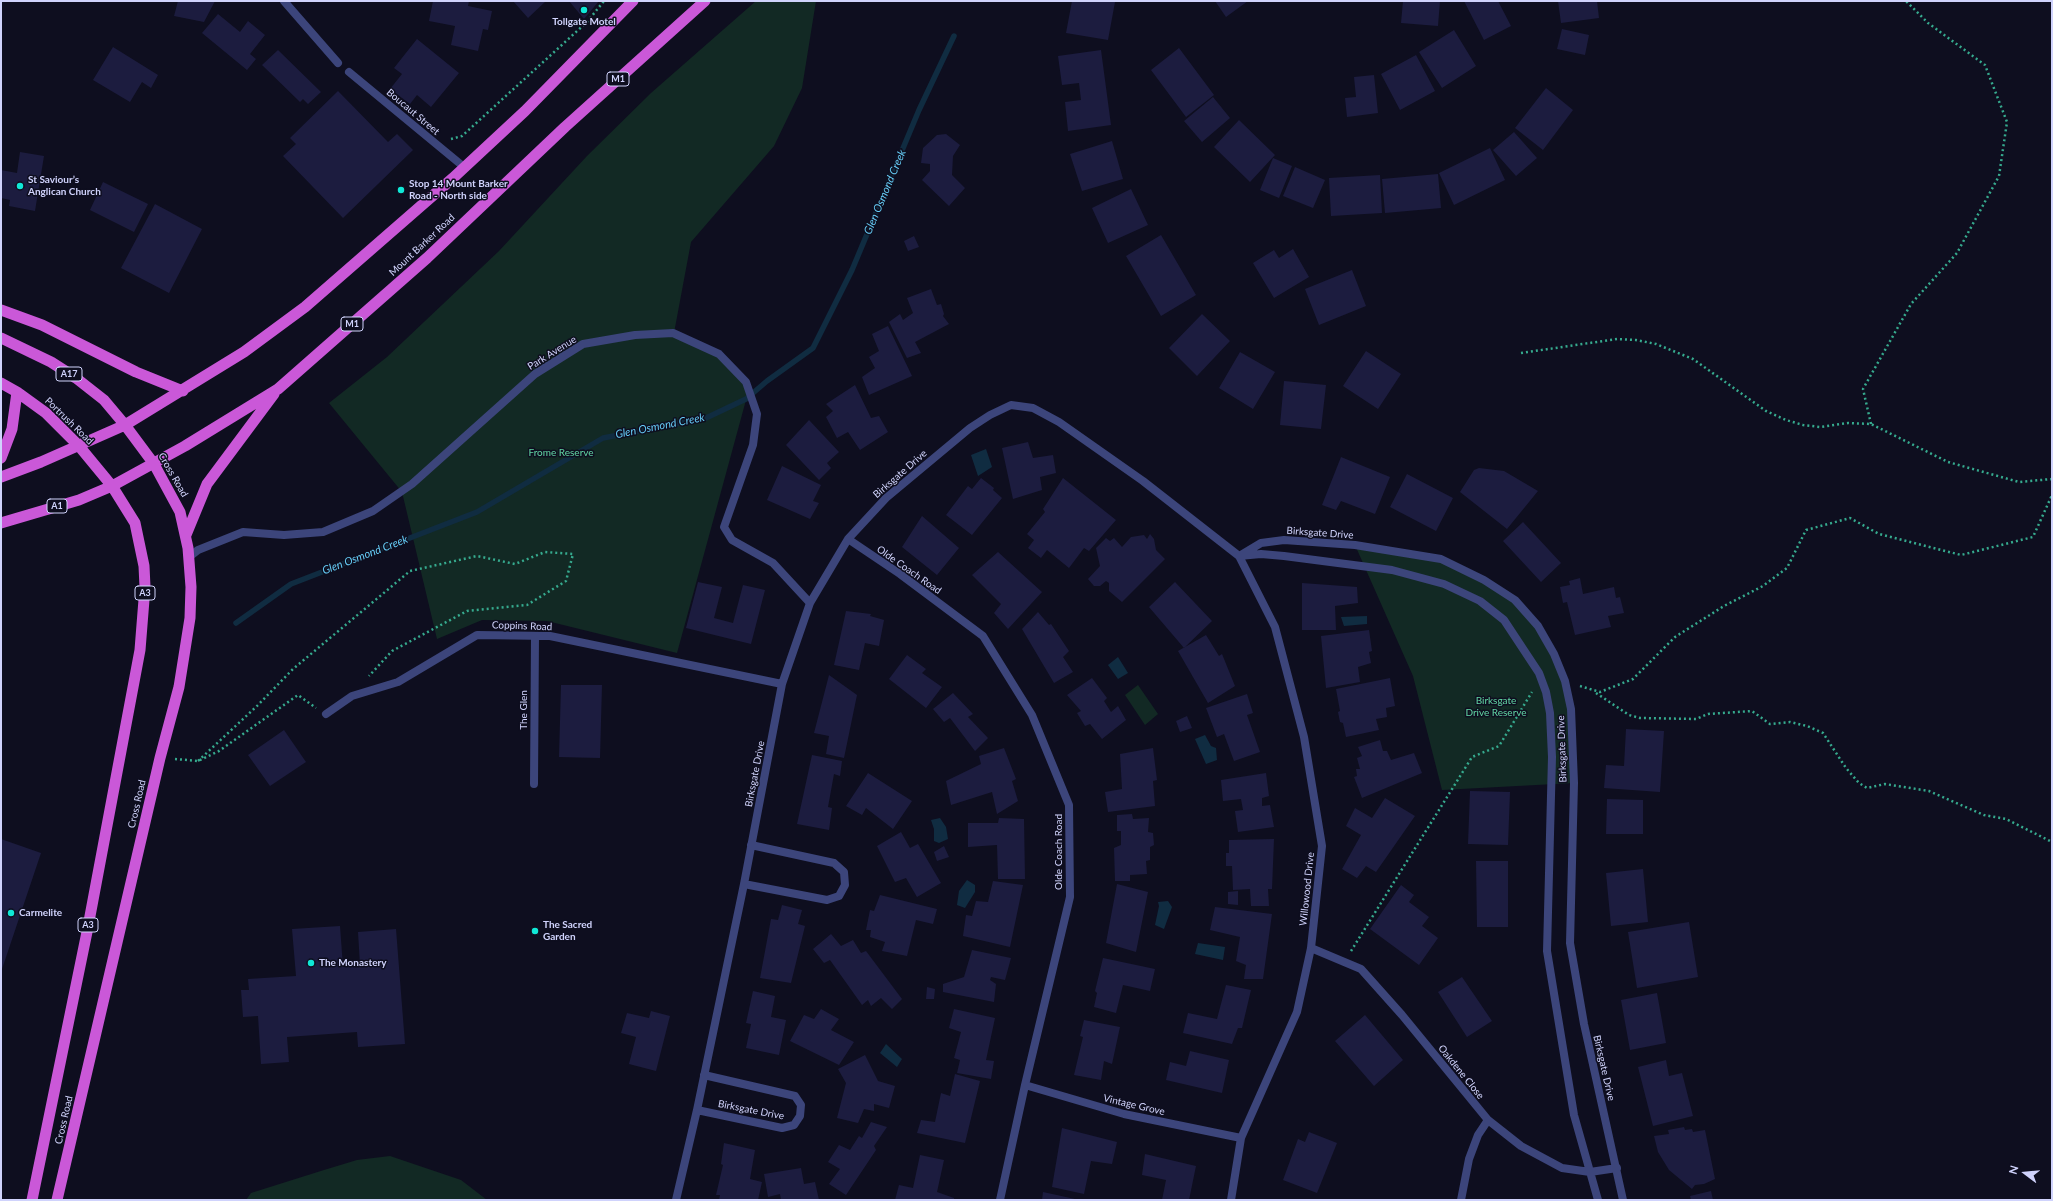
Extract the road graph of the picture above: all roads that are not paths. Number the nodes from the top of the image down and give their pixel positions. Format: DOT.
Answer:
graph roads {
  1 [pos="284,1"];
  2 [pos="633,1"];
  3 [pos="705,1"];
  4 [pos="338,63"];
  5 [pos="349,72"];
  6 [pos="464,167"];
  7 [pos="1,310"];
  8 [pos="1,338"];
  9 [pos="1,383"];
  10 [pos="278,389"];
  11 [pos="183,391"];
  12 [pos="17,392"];
  13 [pos="125,425"];
  14 [pos="78,446"];
  15 [pos="1,458"];
  16 [pos="154,464"];
  17 [pos="1,477"];
  18 [pos="112,486"];
  19 [pos="1,523"];
  20 [pos="186,535"];
  21 [pos="848,539"];
  22 [pos="1239,556"];
  23 [pos="189,557"];
  24 [pos="810,603"];
  25 [pos="535,636"];
  26 [pos="782,684"];
  27 [pos="326,714"];
  28 [pos="534,784"];
  29 [pos="751,845"];
  30 [pos="744,884"];
  31 [pos="1311,948"];
  32 [pos="704,1075"];
  33 [pos="1025,1085"];
  34 [pos="697,1110"];
  35 [pos="1488,1120"];
  36 [pos="1241,1138"];
  37 [pos="1617,1168"];
  38 [pos="1590,1172"];
  39 [pos="32,1200"];
  40 [pos="57,1200"];
  41 [pos="676,1200"];
  42 [pos="1000,1200"];
  43 [pos="1231,1200"];
  44 [pos="1461,1200"];
  45 [pos="1598,1200"];
  46 [pos="1623,1200"];
  1 -- 4 [label="street"];
  2 -- 6 [label="highway"];
  3 -- 10 [label="highway, Mount Barker Road / M1"];
  5 -- 6 [label="street, Boucaut Street"];
  6 -- 11 [label="highway"];
  7 -- 11 [label="highway"];
  8 -- 13 [label="highway, A17"];
  9 -- 12 [label="highway, Portrush Road"];
  10 -- 16 [label="highway, Mount Barker Road / M1"];
  10 -- 20 [label="highway"];
  11 -- 13 [label="highway"];
  12 -- 14 [label="highway, Portrush Road"];
  12 -- 15 [label="highway"];
  13 -- 14 [label="highway"];
  13 -- 16 [label="highway, Cross Road / A17"];
  14 -- 17 [label="highway"];
  14 -- 18 [label="highway, Portrush Road"];
  16 -- 18 [label="highway, A1"];
  16 -- 20 [label="highway, Cross Road"];
  18 -- 19 [label="highway, A1"];
  18 -- 39 [label="highway, Cross Road / A3"];
  20 -- 23 [label="highway, Cross Road"];
  21 -- 22 [label="street, Birksgate Drive"];
  21 -- 24 [label="street, Birksgate Drive"];
  21 -- 33 [label="street, Olde Coach Road"];
  22 -- 31 [label="street, Willowood Drive"];
  22 -- 37 [label="street, Birksgate Drive"];
  22 -- 38 [label="street, Birksgate Drive"];
  23 -- 24 [label="street, Park Avenue"];
  23 -- 40 [label="highway, Cross Road"];
  24 -- 26 [label="street, Birksgate Drive"];
  25 -- 26 [label="street, Coppins Road"];
  25 -- 27 [label="street, Coppins Road"];
  25 -- 28 [label="street, The Glen"];
  26 -- 29 [label="street, Birksgate Drive"];
  29 -- 30 [label="street, Birksgate Drive"];
  29 -- 30 [label="street"];
  30 -- 32 [label="street, Birksgate Drive"];
  31 -- 35 [label="street, Oakdene Close"];
  31 -- 36 [label="street, Willowood Drive"];
  32 -- 34 [label="street, Birksgate Drive"];
  32 -- 34 [label="street, Birksgate Drive"];
  33 -- 36 [label="street, Vintage Grove"];
  33 -- 42 [label="street, Olde Coach Road"];
  34 -- 41 [label="street, Birksgate Drive"];
  35 -- 38 [label="street, Oakdene Close"];
  35 -- 44 [label="street"];
  36 -- 43 [label="street, Willowood Drive"];
  37 -- 38 [label="street, Oakdene Close"];
  37 -- 46 [label="street, Birksgate Drive"];
  38 -- 45 [label="street, Birksgate Drive"];
}
